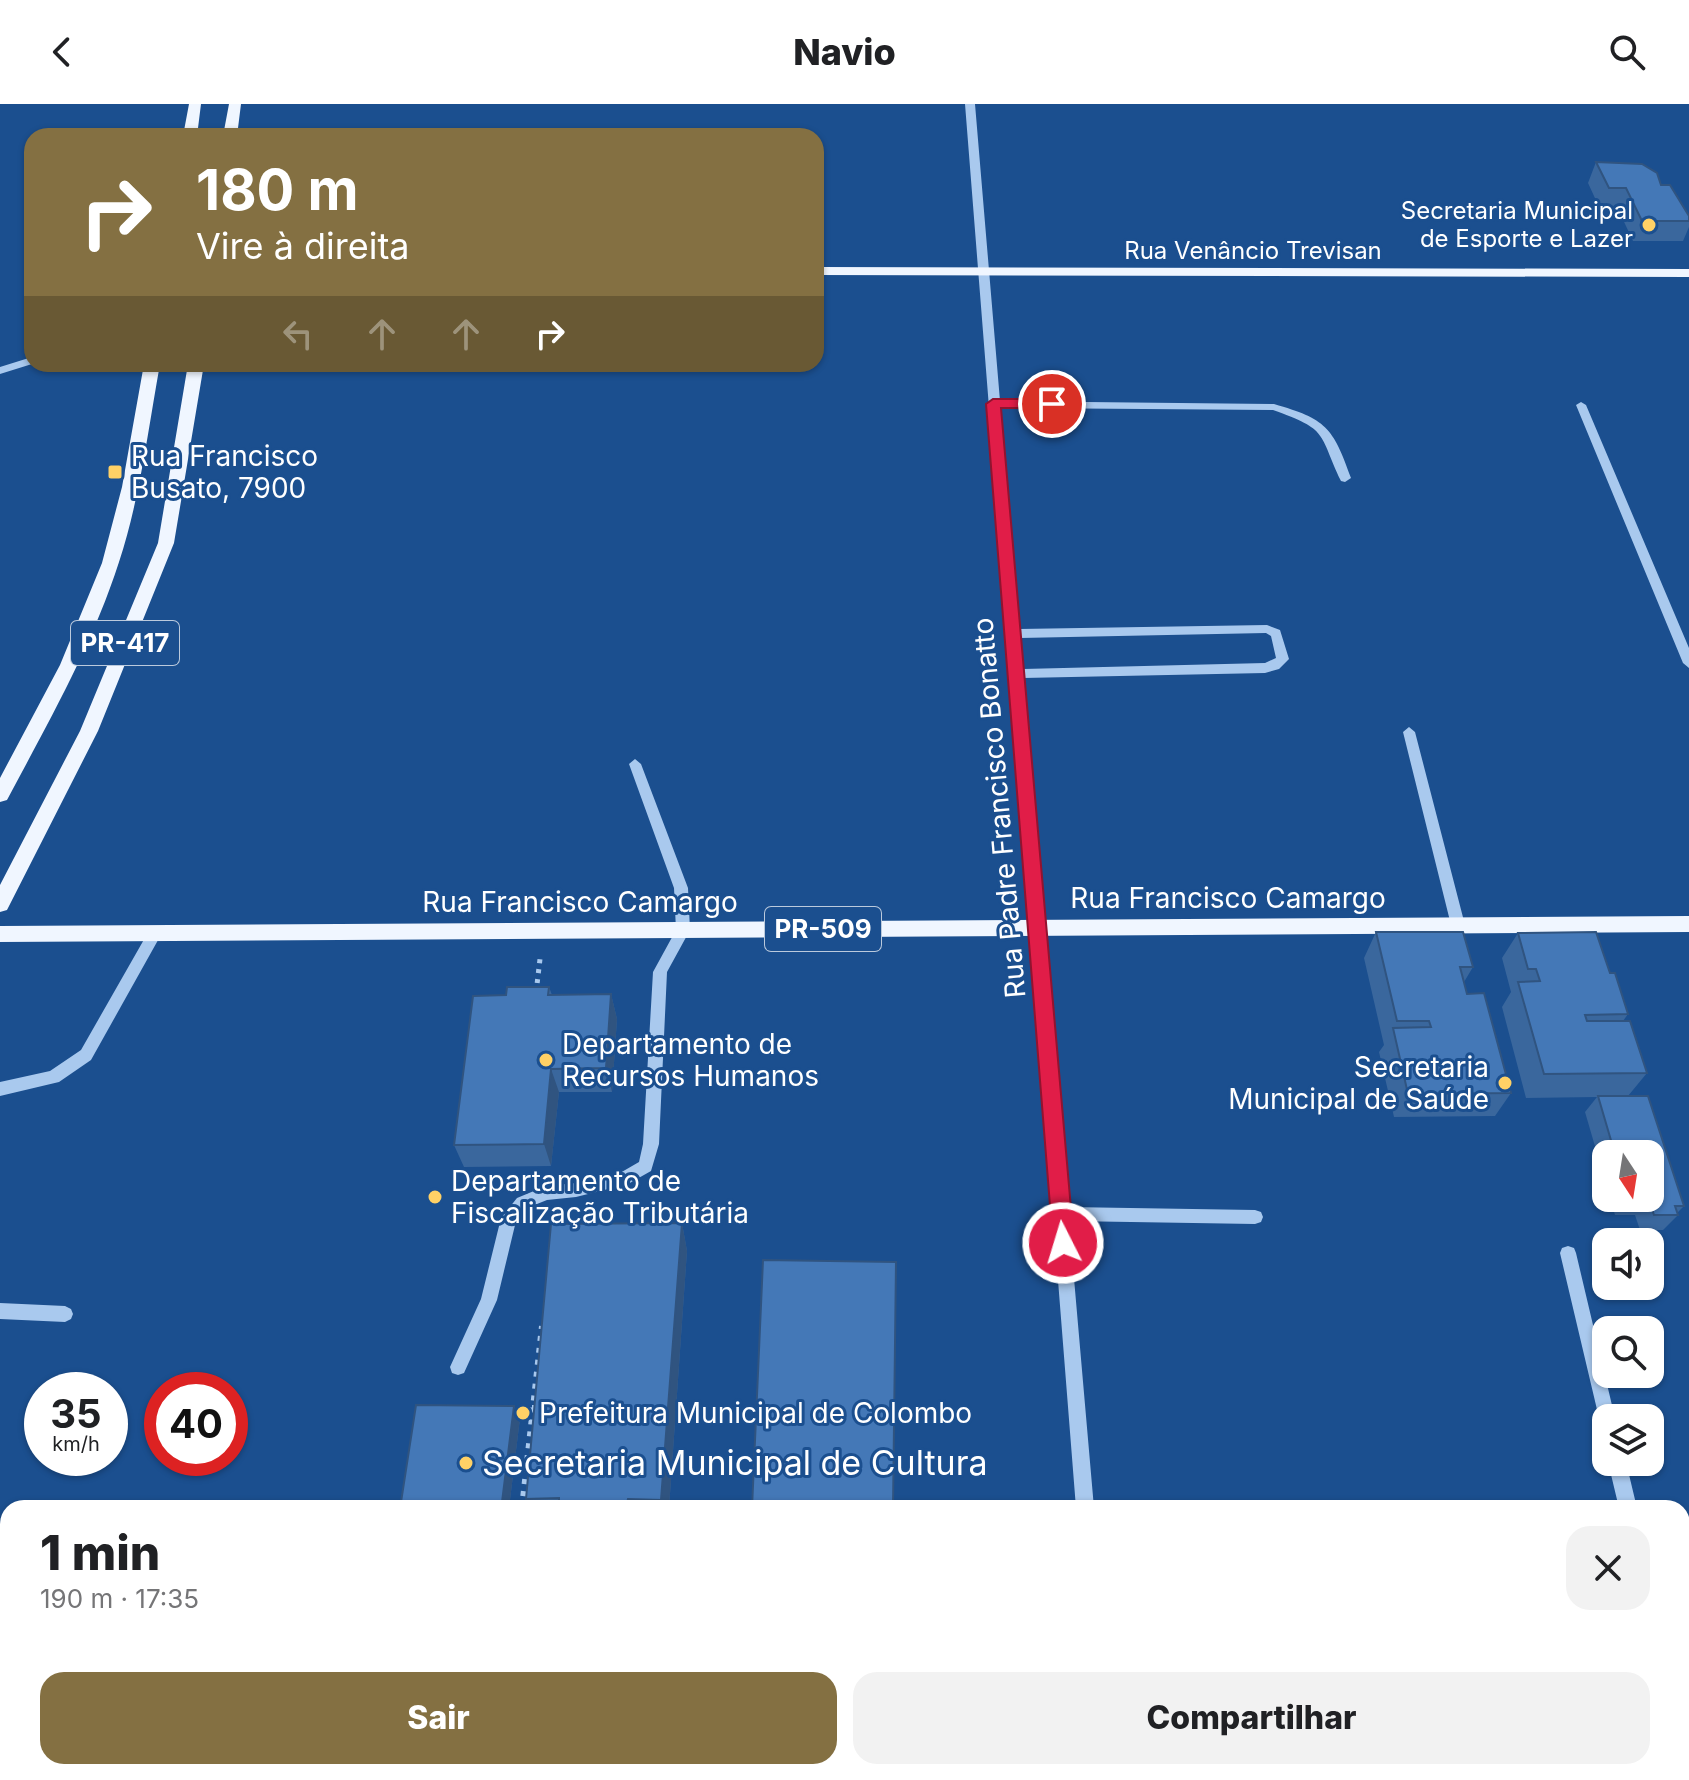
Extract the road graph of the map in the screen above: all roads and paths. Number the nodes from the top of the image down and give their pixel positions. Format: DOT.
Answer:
graph roads {
  1 [pos="195,104"];
  2 [pos="235,104"];
  3 [pos="970,104"];
  4 [pos="191,128"];
  5 [pos="231,128"];
  6 [pos="824,271"];
  7 [pos="982,272"];
  8 [pos="1689,273"];
  9 [pos="24,363"];
  10 [pos="0,371"];
  11 [pos="150,372"];
  12 [pos="195,372"];
  13 [pos="993,404"];
  14 [pos="1581,405"];
  15 [pos="1345,478"];
  16 [pos="1013,634"];
  17 [pos="1689,663"];
  18 [pos="1016,674"];
  19 [pos="1409,732"];
  20 [pos="635,764"];
  21 [pos="0,795"];
  22 [pos="0,904"];
  23 [pos="1689,924"];
  24 [pos="1458,925"];
  25 [pos="1038,928"];
  26 [pos="544,930"];
  27 [pos="683,930"];
  28 [pos="155,933"];
  29 [pos="0,934"];
  30 [pos="536,999"];
  31 [pos="0,1089"];
  32 [pos="1061,1214"];
  33 [pos="1255,1217"];
  34 [pos="1568,1253"];
  35 [pos="0,1311"];
  36 [pos="65,1314"];
  37 [pos="543,1320"];
  38 [pos="458,1367"];
  39 [pos="1604,1404"];
  40 [pos="501,1407"];
  41 [pos="532,1408"];
  42 [pos="547,1408"];
  43 [pos="1620,1476"];
  44 [pos="523,1500"];
  45 [pos="1084,1500"];
  46 [pos="1626,1500"];
  1 -- 4 [label="main road"];
  2 -- 5 [label="main road"];
  3 -- 7 [label="street, Rua Padre Francisco Bonatto"];
  6 -- 7 [label="main road, Rua Venâncio Trevisan"];
  7 -- 8 [label="main road, Rua Venâncio Trevisan"];
  7 -- 13 [label="street, Rua Padre Francisco Bonatto"];
  9 -- 10 [label="street"];
  11 -- 21 [label="main road, PR-417"];
  12 -- 22 [label="main road, PR-417"];
  13 -- 15 [label="street"];
  13 -- 16 [label="street, Rua Padre Francisco Bonatto"];
  14 -- 17 [label="street"];
  16 -- 18 [label="street, Rua Padre Francisco Bonatto"];
  16 -- 18 [label="street"];
  18 -- 25 [label="street, Rua Padre Francisco Bonatto"];
  19 -- 24 [label="street"];
  20 -- 27 [label="street"];
  23 -- 24 [label="main road, Rua Francisco Camargo / PR-509"];
  24 -- 25 [label="main road, Rua Francisco Camargo / PR-509"];
  25 -- 27 [label="main road, Rua Francisco Camargo / PR-509"];
  25 -- 32 [label="street, Rua Padre Francisco Bonatto"];
  26 -- 27 [label="main road, Rua Francisco Camargo / PR-509"];
  26 -- 28 [label="main road, Rua Francisco Camargo / PR-509"];
  26 -- 30 [label="path"];
  27 -- 38 [label="street"];
  28 -- 29 [label="main road, Rua Francisco Camargo / PR-509"];
  28 -- 31 [label="street"];
  32 -- 33 [label="street"];
  32 -- 45 [label="street, Rua Padre Francisco Bonatto"];
  34 -- 39 [label="street"];
  35 -- 36 [label="street"];
  37 -- 41 [label="path"];
  40 -- 41 [label="path"];
  41 -- 42 [label="path"];
  41 -- 44 [label="path"];
  43 -- 46 [label="street"];
}
